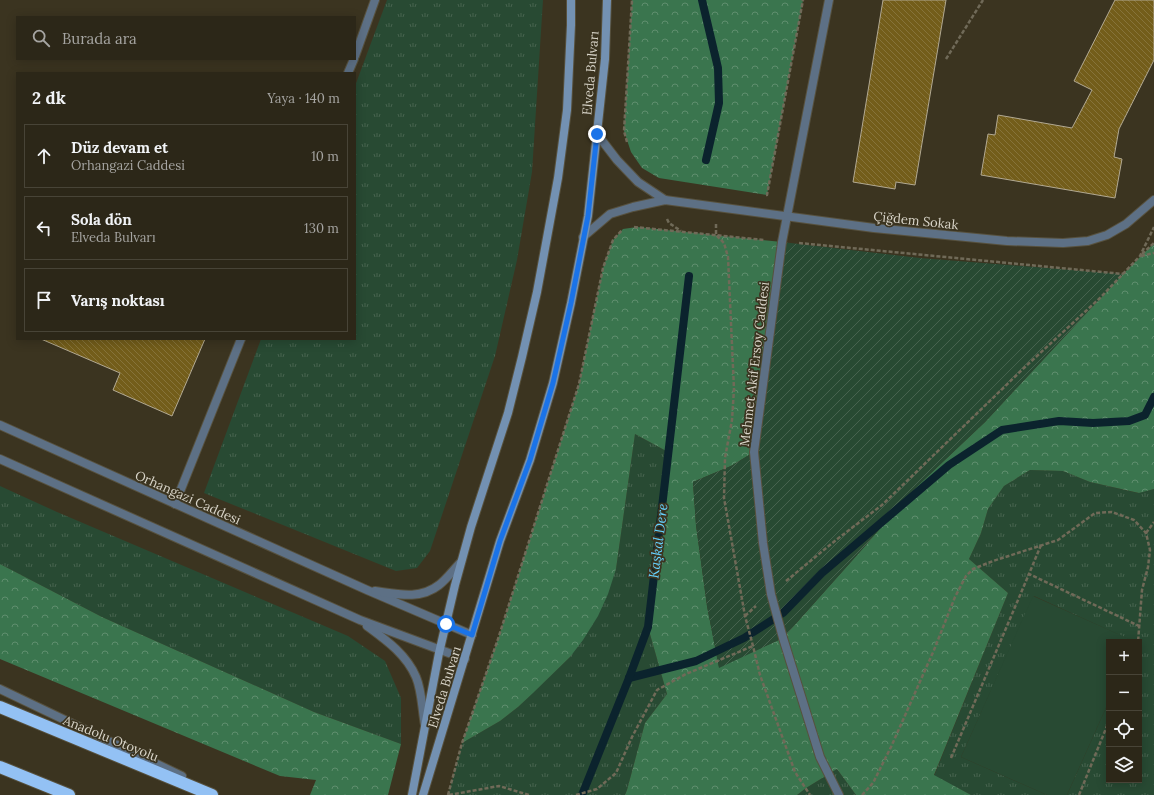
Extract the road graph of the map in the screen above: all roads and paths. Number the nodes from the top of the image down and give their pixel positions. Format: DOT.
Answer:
graph roads {
  1 [pos="375,0"];
  2 [pos="571,0"];
  3 [pos="607,0"];
  4 [pos="632,0"];
  5 [pos="803,0"];
  6 [pos="829,0"];
  7 [pos="983,0"];
  8 [pos="356,53"];
  9 [pos="946,59"];
  10 [pos="354,60"];
  11 [pos="348,72"];
  12 [pos="597,134"];
  13 [pos="629,145"];
  14 [pos="760,194"];
  15 [pos="664,200"];
  16 [pos="1154,200"];
  17 [pos="719,207"];
  18 [pos="786,217"];
  19 [pos="1154,227"];
  20 [pos="630,228"];
  21 [pos="622,229"];
  22 [pos="681,232"];
  23 [pos="716,235"];
  24 [pos="584,237"];
  25 [pos="782,242"];
  26 [pos="1154,243"];
  27 [pos="1154,253"];
  28 [pos="1140,256"];
  29 [pos="1123,274"];
  30 [pos="242,340"];
  31 [pos="0,426"];
  32 [pos="0,460"];
  33 [pos="175,504"];
  34 [pos="1154,522"];
  35 [pos="1146,533"];
  36 [pos="1041,546"];
  37 [pos="461,562"];
  38 [pos="1029,574"];
  39 [pos="367,590"];
  40 [pos="771,594"];
  41 [pos="744,616"];
  42 [pos="360,620"];
  43 [pos="446,624"];
  44 [pos="1140,626"];
  45 [pos="472,635"];
  46 [pos="1138,639"];
  47 [pos="753,646"];
  48 [pos="440,650"];
  49 [pos="465,659"];
  50 [pos="0,689"];
  51 [pos="0,707"];
  52 [pos="425,726"];
  53 [pos="1106,728"];
  54 [pos="951,758"];
  55 [pos="0,767"];
  56 [pos="69,795"];
  57 [pos="212,795"];
  58 [pos="220,795"];
  59 [pos="412,795"];
  60 [pos="423,795"];
  61 [pos="448,795"];
  62 [pos="529,795"];
  63 [pos="576,795"];
  64 [pos="810,795"];
  65 [pos="839,795"];
  66 [pos="862,795"];
  67 [pos="1079,795"];
  1 -- 8 [label="street"];
  2 -- 37 [label="main road, Elveda Bulvarı"];
  3 -- 12 [label="main road, Elveda Bulvarı"];
  4 -- 13 [label="path"];
  5 -- 14 [label="path"];
  6 -- 18 [label="street, Mehmet Akif Ersoy Caddesi"];
  7 -- 9 [label="path"];
  10 -- 11 [label="street"];
  12 -- 15 [label="street"];
  12 -- 24 [label="main road, Elveda Bulvarı"];
  15 -- 17 [label="street, Çiğdem Sokak"];
  15 -- 22 [label="path"];
  15 -- 24 [label="street"];
  16 -- 18 [label="street, Çiğdem Sokak"];
  17 -- 18 [label="street, Çiğdem Sokak"];
  17 -- 23 [label="path"];
  18 -- 25 [label="street, Mehmet Akif Ersoy Caddesi"];
  19 -- 28 [label="path"];
  20 -- 22 [label="path"];
  21 -- 61 [label="path"];
  22 -- 23 [label="path"];
  23 -- 25 [label="path"];
  23 -- 41 [label="path"];
  24 -- 45 [label="main road, Elveda Bulvarı"];
  25 -- 29 [label="path"];
  25 -- 40 [label="street, Mehmet Akif Ersoy Caddesi"];
  26 -- 28 [label="path"];
  27 -- 28 [label="path"];
  28 -- 29 [label="path"];
  29 -- 40 [label="path"];
  30 -- 33 [label="street"];
  31 -- 33 [label="street, Orhangazi Caddesi"];
  32 -- 42 [label="street"];
  33 -- 39 [label="street, Orhangazi Caddesi"];
  34 -- 35 [label="path"];
  35 -- 36 [label="path"];
  35 -- 44 [label="path"];
  36 -- 38 [label="path"];
  36 -- 66 [label="path"];
  37 -- 39 [label="street, Orhangazi Caddesi"];
  37 -- 43 [label="main road, Elveda Bulvarı"];
  38 -- 44 [label="path"];
  38 -- 54 [label="path"];
  39 -- 43 [label="street, Orhangazi Caddesi"];
  40 -- 41 [label="path"];
  40 -- 65 [label="street, Mehmet Akif Ersoy Caddesi"];
  41 -- 47 [label="path"];
  42 -- 48 [label="street"];
  42 -- 52 [label="street"];
  43 -- 45 [label="street, Orhangazi Caddesi"];
  43 -- 48 [label="main road, Elveda Bulvarı"];
  44 -- 46 [label="path"];
  45 -- 49 [label="main road, Elveda Bulvarı"];
  47 -- 63 [label="path"];
  47 -- 64 [label="path"];
  48 -- 49 [label="street"];
  48 -- 52 [label="main road, Elveda Bulvarı"];
  49 -- 60 [label="main road, Elveda Bulvarı"];
  50 -- 58 [label="street"];
  51 -- 57 [label="highway, Anadolu Otoyolu"];
  52 -- 59 [label="main road, Elveda Bulvarı"];
  53 -- 67 [label="path"];
  55 -- 56 [label="highway"];
  61 -- 62 [label="path"];
}
